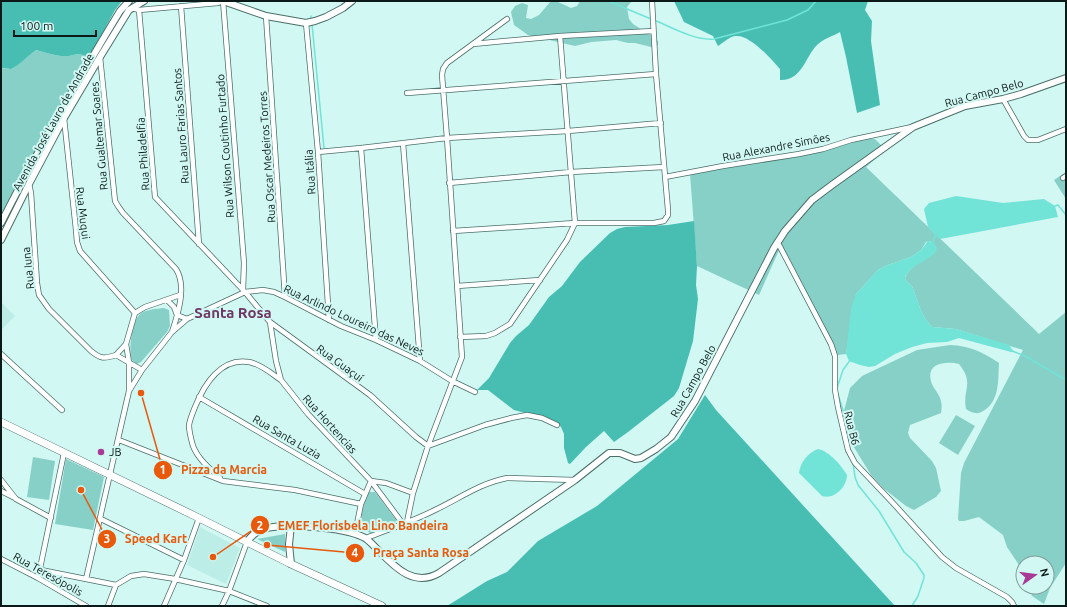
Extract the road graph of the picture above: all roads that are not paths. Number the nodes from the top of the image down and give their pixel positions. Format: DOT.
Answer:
graph roads {
  1 [pos="129,1"];
  2 [pos="144,1"];
  3 [pos="223,1"];
  4 [pos="352,1"];
  5 [pos="652,1"];
  6 [pos="181,6"];
  7 [pos="132,8"];
  8 [pos="139,10"];
  9 [pos="266,16"];
  10 [pos="507,19"];
  11 [pos="310,22"];
  12 [pos="653,31"];
  13 [pos="560,36"];
  14 [pos="474,44"];
  15 [pos="100,56"];
  16 [pos="656,74"];
  17 [pos="1066,78"];
  18 [pos="564,80"];
  19 [pos="443,90"];
  20 [pos="407,93"];
  21 [pos="1004,99"];
  22 [pos="64,118"];
  23 [pos="661,123"];
  24 [pos="913,127"];
  25 [pos="1066,129"];
  26 [pos="568,131"];
  27 [pos="447,138"];
  28 [pos="403,143"];
  29 [pos="361,148"];
  30 [pos="318,152"];
  31 [pos="664,167"];
  32 [pos="571,172"];
  33 [pos="665,177"];
  34 [pos="449,183"];
  35 [pos="28,184"];
  36 [pos="1,222"];
  37 [pos="575,223"];
  38 [pos="453,231"];
  39 [pos="1,240"];
  40 [pos="778,243"];
  41 [pos="199,244"];
  42 [pos="540,280"];
  43 [pos="457,286"];
  44 [pos="244,291"];
  45 [pos="180,295"];
  46 [pos="285,297"];
  47 [pos="167,300"];
  48 [pos="135,313"];
  49 [pos="177,315"];
  50 [pos="187,319"];
  51 [pos="329,320"];
  52 [pos="270,322"];
  53 [pos="172,332"];
  54 [pos="460,337"];
  55 [pos="376,340"];
  56 [pos="126,344"];
  57 [pos="1,354"];
  58 [pos="116,355"];
  59 [pos="420,361"];
  60 [pos="128,362"];
  61 [pos="142,370"];
  62 [pos="281,380"];
  63 [pos="452,381"];
  64 [pos="129,391"];
  65 [pos="475,392"];
  66 [pos="199,397"];
  67 [pos="62,410"];
  68 [pos="1,422"];
  69 [pos="557,425"];
  70 [pos="119,440"];
  71 [pos="428,446"];
  72 [pos="64,453"];
  73 [pos="110,474"];
  74 [pos="1,480"];
  75 [pos="575,480"];
  76 [pos="223,481"];
  77 [pos="371,481"];
  78 [pos="1,491"];
  79 [pos="413,493"];
  80 [pos="365,494"];
  81 [pos="16,499"];
  82 [pos="361,504"];
  83 [pos="51,518"];
  84 [pos="199,518"];
  85 [pos="101,519"];
  86 [pos="405,523"];
  87 [pos="291,526"];
  88 [pos="355,534"];
  89 [pos="366,538"];
  90 [pos="247,542"];
  91 [pos="1,559"];
  92 [pos="184,560"];
  93 [pos="291,564"];
  94 [pos="41,570"];
  95 [pos="38,578"];
  96 [pos="86,578"];
  97 [pos="175,579"];
  98 [pos="116,585"];
  99 [pos="229,591"];
  100 [pos="86,606"];
  101 [pos="108,606"];
  102 [pos="164,606"];
  103 [pos="222,606"];
  104 [pos="267,606"];
  105 [pos="382,606"];
  106 [pos="1014,606"];
  1 -- 36 [label="street, Avenida José Lauro de Andrade"];
  2 -- 7 [label="street, Avenida José Lauro de Andrade"];
  3 -- 6 [label="street"];
  3 -- 9 [label="street"];
  3 -- 44 [label="street, Rua Wilson Coutinho Furtado"];
  4 -- 11 [label="street"];
  5 -- 12 [label="street"];
  6 -- 8 [label="street"];
  6 -- 41 [label="street, Rua Lauro Farias Santos"];
  7 -- 8 [label="street"];
  7 -- 15 [label="street, Avenida José Lauro de Andrade"];
  8 -- 41 [label="street, Rua Philadelfia"];
  9 -- 11 [label="street"];
  9 -- 46 [label="street, Rua Oscar Medeiros Torres"];
  10 -- 14 [label="street"];
  11 -- 30 [label="street, Rua Itália"];
  12 -- 13 [label="street"];
  12 -- 16 [label="street"];
  13 -- 14 [label="street"];
  13 -- 18 [label="street"];
  14 -- 19 [label="street"];
  15 -- 22 [label="street, Avenida José Lauro de Andrade"];
  15 -- 45 [label="street, Rua Gualtemar Soares"];
  16 -- 18 [label="street"];
  16 -- 23 [label="street"];
  17 -- 21 [label="street, Rua Campo Belo"];
  18 -- 19 [label="street"];
  18 -- 26 [label="street"];
  19 -- 20 [label="street"];
  19 -- 27 [label="street"];
  21 -- 24 [label="street, Rua Campo Belo"];
  21 -- 25 [label="street"];
  22 -- 35 [label="street, Avenida José Lauro de Andrade"];
  22 -- 48 [label="street, Rua Muqui"];
  23 -- 26 [label="street"];
  23 -- 31 [label="street"];
  24 -- 33 [label="street, Rua Alexandre Simões"];
  24 -- 40 [label="street, Rua Campo Belo"];
  26 -- 27 [label="street"];
  26 -- 32 [label="street"];
  27 -- 28 [label="street"];
  27 -- 34 [label="street"];
  28 -- 29 [label="street"];
  28 -- 59 [label="street"];
  29 -- 30 [label="street"];
  29 -- 55 [label="street"];
  30 -- 51 [label="street, Rua Itália"];
  31 -- 32 [label="street"];
  31 -- 33 [label="street"];
  32 -- 34 [label="street"];
  32 -- 37 [label="street"];
  33 -- 37 [label="street"];
  34 -- 38 [label="street"];
  35 -- 39 [label="street, Avenida José Lauro de Andrade"];
  35 -- 58 [label="street, Rua Iuna"];
  37 -- 38 [label="street"];
  37 -- 42 [label="street"];
  38 -- 43 [label="street"];
  40 -- 75 [label="street, Rua Campo Belo"];
  40 -- 106 [label="street, Rua B6"];
  41 -- 44 [label="street, Rua Philadelfia"];
  42 -- 43 [label="street"];
  42 -- 54 [label="street"];
  43 -- 54 [label="street"];
  44 -- 46 [label="street, Rua Arlindo Loureiro das Neves"];
  44 -- 50 [label="street, Rua Arlindo Loureiro das Neves"];
  44 -- 52 [label="street, Rua Guaçuí"];
  45 -- 47 [label="street"];
  45 -- 49 [label="street, Rua Gualtemar Soares"];
  46 -- 51 [label="street, Rua Arlindo Loureiro das Neves"];
  47 -- 48 [label="street"];
  47 -- 49 [label="street"];
  48 -- 56 [label="street"];
  49 -- 50 [label="street"];
  49 -- 53 [label="street, Rua Gualtemar Soares"];
  50 -- 53 [label="street, Rua Arlindo Loureiro das Neves"];
  51 -- 55 [label="street, Rua Arlindo Loureiro das Neves"];
  52 -- 62 [label="street, Rua Hortencias"];
  52 -- 71 [label="street, Rua Guaçuí"];
  53 -- 61 [label="street, Rua Arlindo Loureiro das Neves"];
  54 -- 63 [label="street"];
  55 -- 59 [label="street, Rua Arlindo Loureiro das Neves"];
  56 -- 58 [label="street"];
  56 -- 60 [label="street"];
  57 -- 67 [label="street"];
  58 -- 60 [label="street"];
  59 -- 63 [label="street, Rua Arlindo Loureiro das Neves"];
  60 -- 61 [label="street"];
  60 -- 64 [label="street"];
  61 -- 64 [label="street, Rua Arlindo Loureiro das Neves"];
  62 -- 66 [label="street"];
  62 -- 77 [label="street, Rua Hortencias"];
  63 -- 65 [label="street, Rua Arlindo Loureiro das Neves"];
  63 -- 71 [label="street"];
  64 -- 70 [label="street, Rua Arlindo Loureiro das Neves"];
  66 -- 76 [label="street"];
  66 -- 80 [label="street, Rua Santa Luzia"];
  68 -- 72 [label="main road"];
  69 -- 71 [label="street"];
  70 -- 73 [label="street, Rua Arlindo Loureiro das Neves"];
  70 -- 76 [label="street"];
  71 -- 79 [label="street"];
  72 -- 73 [label="main road"];
  72 -- 83 [label="street"];
  73 -- 84 [label="main road"];
  73 -- 85 [label="street, Rua Arlindo Loureiro das Neves"];
  74 -- 81 [label="street"];
  75 -- 86 [label="street"];
  75 -- 89 [label="street, Rua Campo Belo"];
  76 -- 82 [label="street"];
  77 -- 79 [label="street"];
  77 -- 80 [label="street"];
  77 -- 86 [label="street, Rua Hortencias"];
  78 -- 81 [label="street"];
  79 -- 86 [label="street"];
  80 -- 82 [label="street"];
  81 -- 83 [label="street"];
  82 -- 88 [label="street"];
  83 -- 94 [label="street"];
  84 -- 90 [label="main road"];
  84 -- 92 [label="street"];
  85 -- 92 [label="street"];
  85 -- 96 [label="street, Rua Arlindo Loureiro das Neves"];
  86 -- 89 [label="street"];
  87 -- 88 [label="street, Rua Campo Belo"];
  87 -- 90 [label="street, Rua Campo Belo"];
  87 -- 93 [label="street"];
  88 -- 89 [label="street, Rua Campo Belo"];
  90 -- 93 [label="main road"];
  90 -- 99 [label="street"];
  91 -- 95 [label="street, Rua Teresópolis"];
  92 -- 97 [label="street"];
  93 -- 105 [label="main road"];
  94 -- 95 [label="street"];
  94 -- 96 [label="street"];
  95 -- 100 [label="street, Rua Teresópolis"];
  96 -- 98 [label="street"];
  97 -- 98 [label="street"];
  97 -- 99 [label="street"];
  97 -- 102 [label="street"];
  98 -- 101 [label="street"];
  99 -- 103 [label="street"];
  99 -- 104 [label="street"];
}
